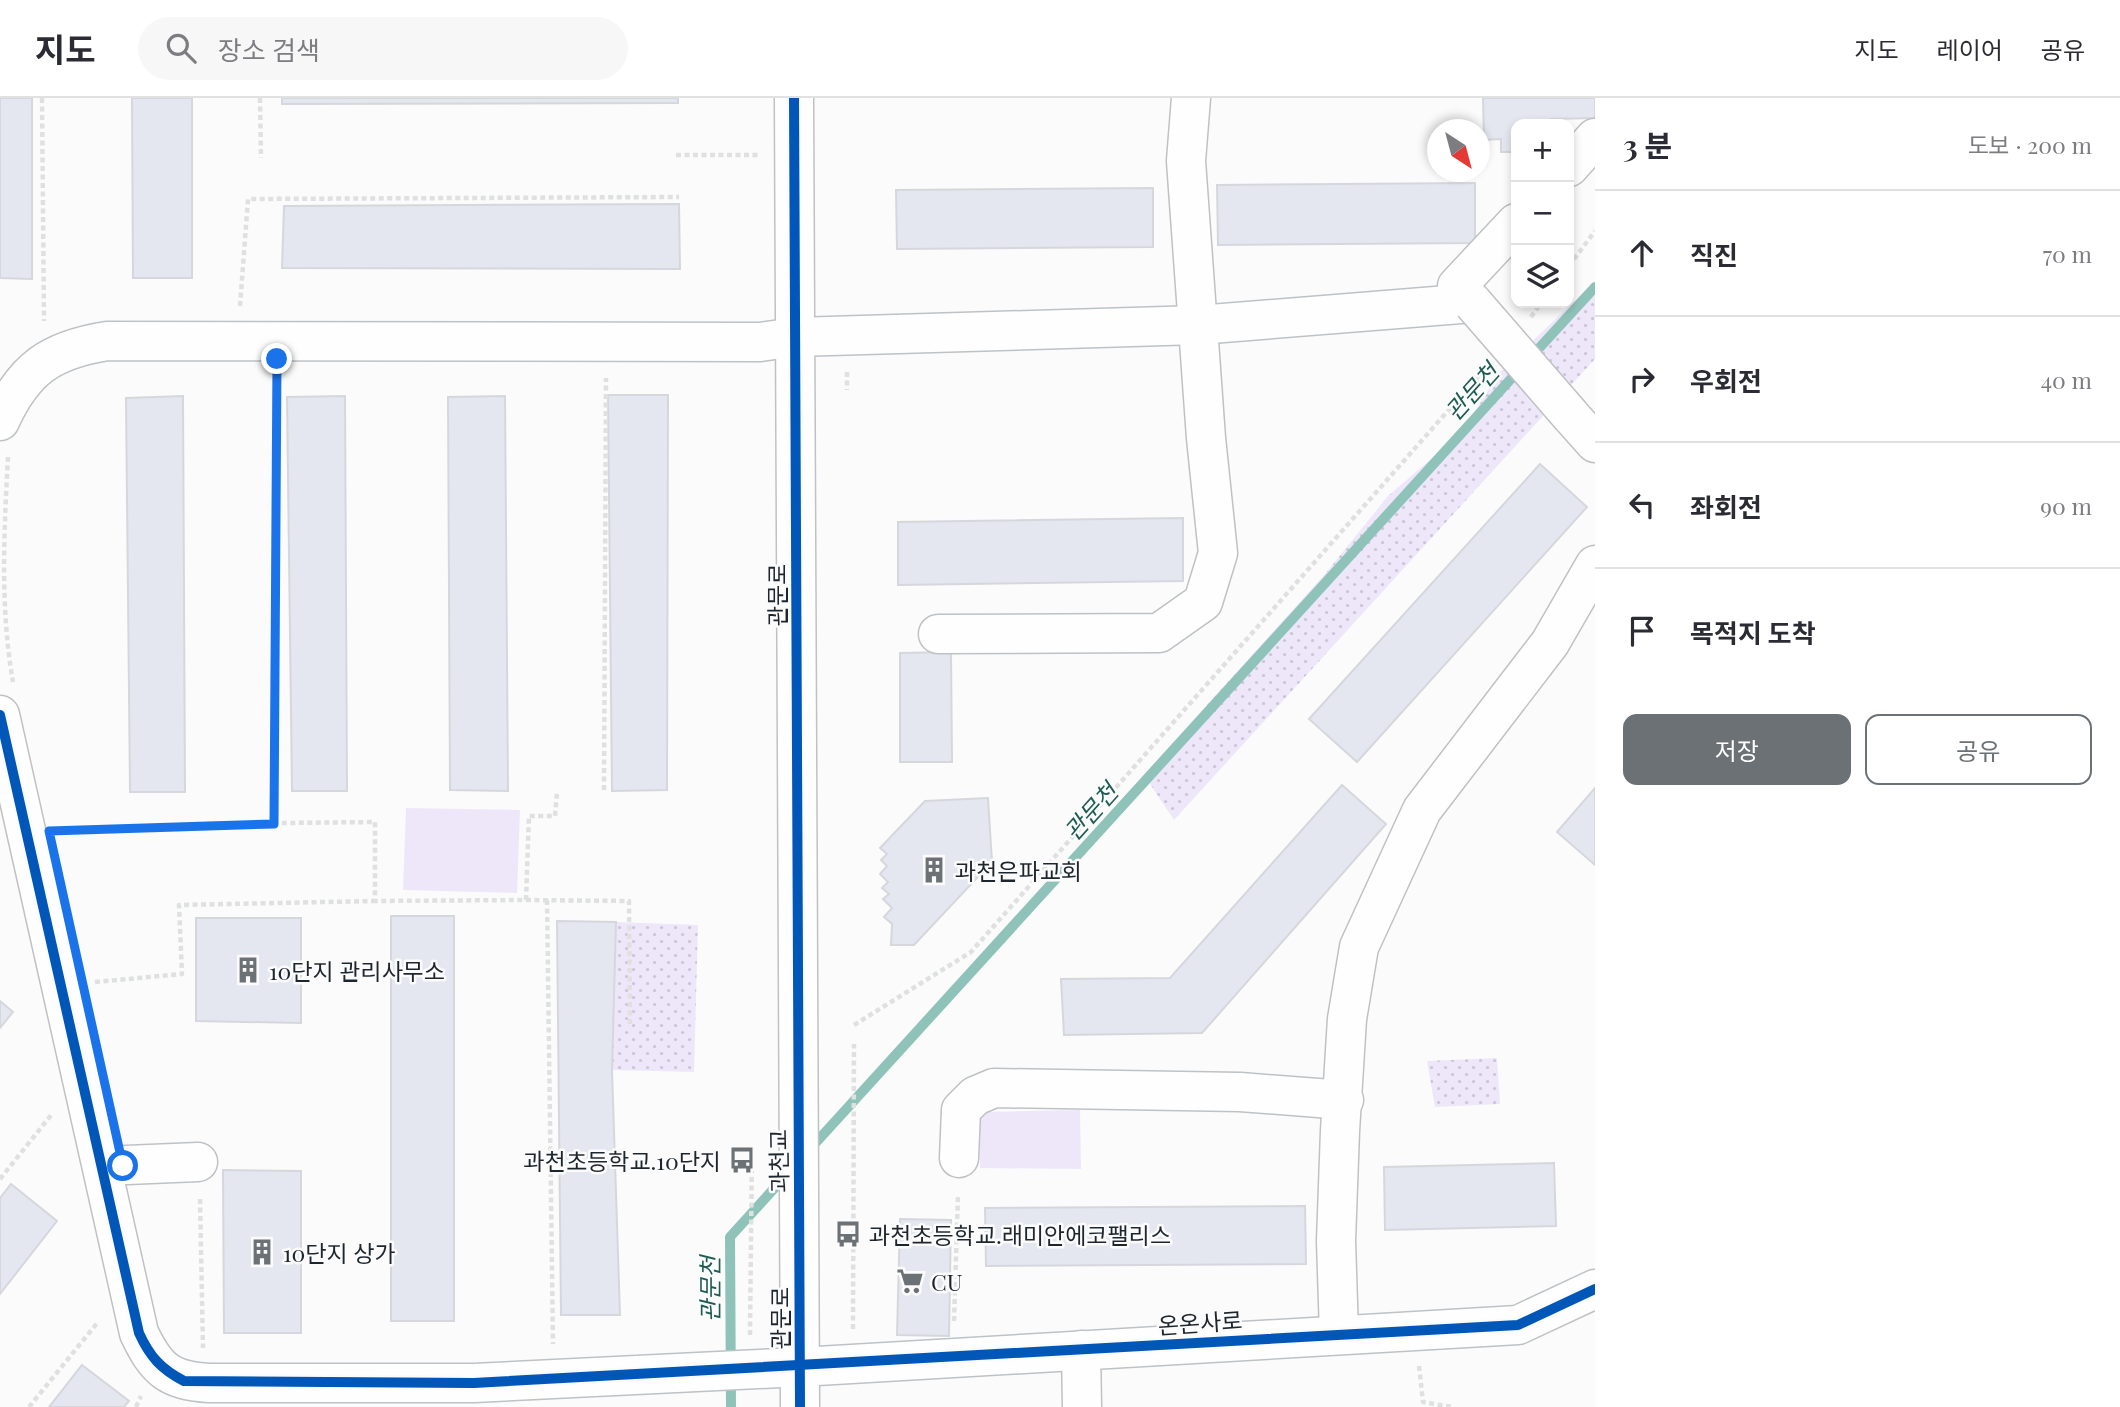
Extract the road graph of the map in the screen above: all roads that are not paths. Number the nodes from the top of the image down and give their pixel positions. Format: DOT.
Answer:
graph roads {
  1 [pos="794,98"];
  2 [pos="1191,98"];
  3 [pos="1595,138"];
  4 [pos="1574,161"];
  5 [pos="1511,228"];
  6 [pos="1473,303"];
  7 [pos="1198,325"];
  8 [pos="796,337"];
  9 [pos="1583,429"];
  10 [pos="6,434"];
  11 [pos="1595,565"];
  12 [pos="938,634"];
  13 [pos="8,703"];
  14 [pos="799,1093"];
  15 [pos="1343,1100"];
  16 [pos="959,1158"];
  17 [pos="103,1166"];
  18 [pos="199,1175"];
  19 [pos="800,1228"];
  20 [pos="1595,1289"];
  21 [pos="1339,1334"];
  22 [pos="1081,1350"];
  23 [pos="800,1367"];
  24 [pos="800,1407"];
  25 [pos="1082,1407"];
  1 -- 8 [label="street, 관문로"];
  2 -- 7 [label="street"];
  3 -- 4 [label="street"];
  5 -- 6 [label="street"];
  6 -- 7 [label="street"];
  6 -- 9 [label="street, bridge"];
  7 -- 8 [label="street"];
  7 -- 12 [label="street"];
  8 -- 10 [label="street"];
  8 -- 14 [label="street, 관문로"];
  11 -- 15 [label="street"];
  13 -- 17 [label="street, 온온사로"];
  14 -- 19 [label="street, 과천교"];
  15 -- 16 [label="street"];
  15 -- 21 [label="street"];
  17 -- 18 [label="street"];
  17 -- 23 [label="street, 온온사로"];
  19 -- 23 [label="street, 관문로"];
  20 -- 21 [label="street, 온온사로"];
  21 -- 22 [label="street, 온온사로"];
  22 -- 23 [label="street, 온온사로"];
  22 -- 25 [label="street"];
  23 -- 24 [label="street, 관문로"];
}
